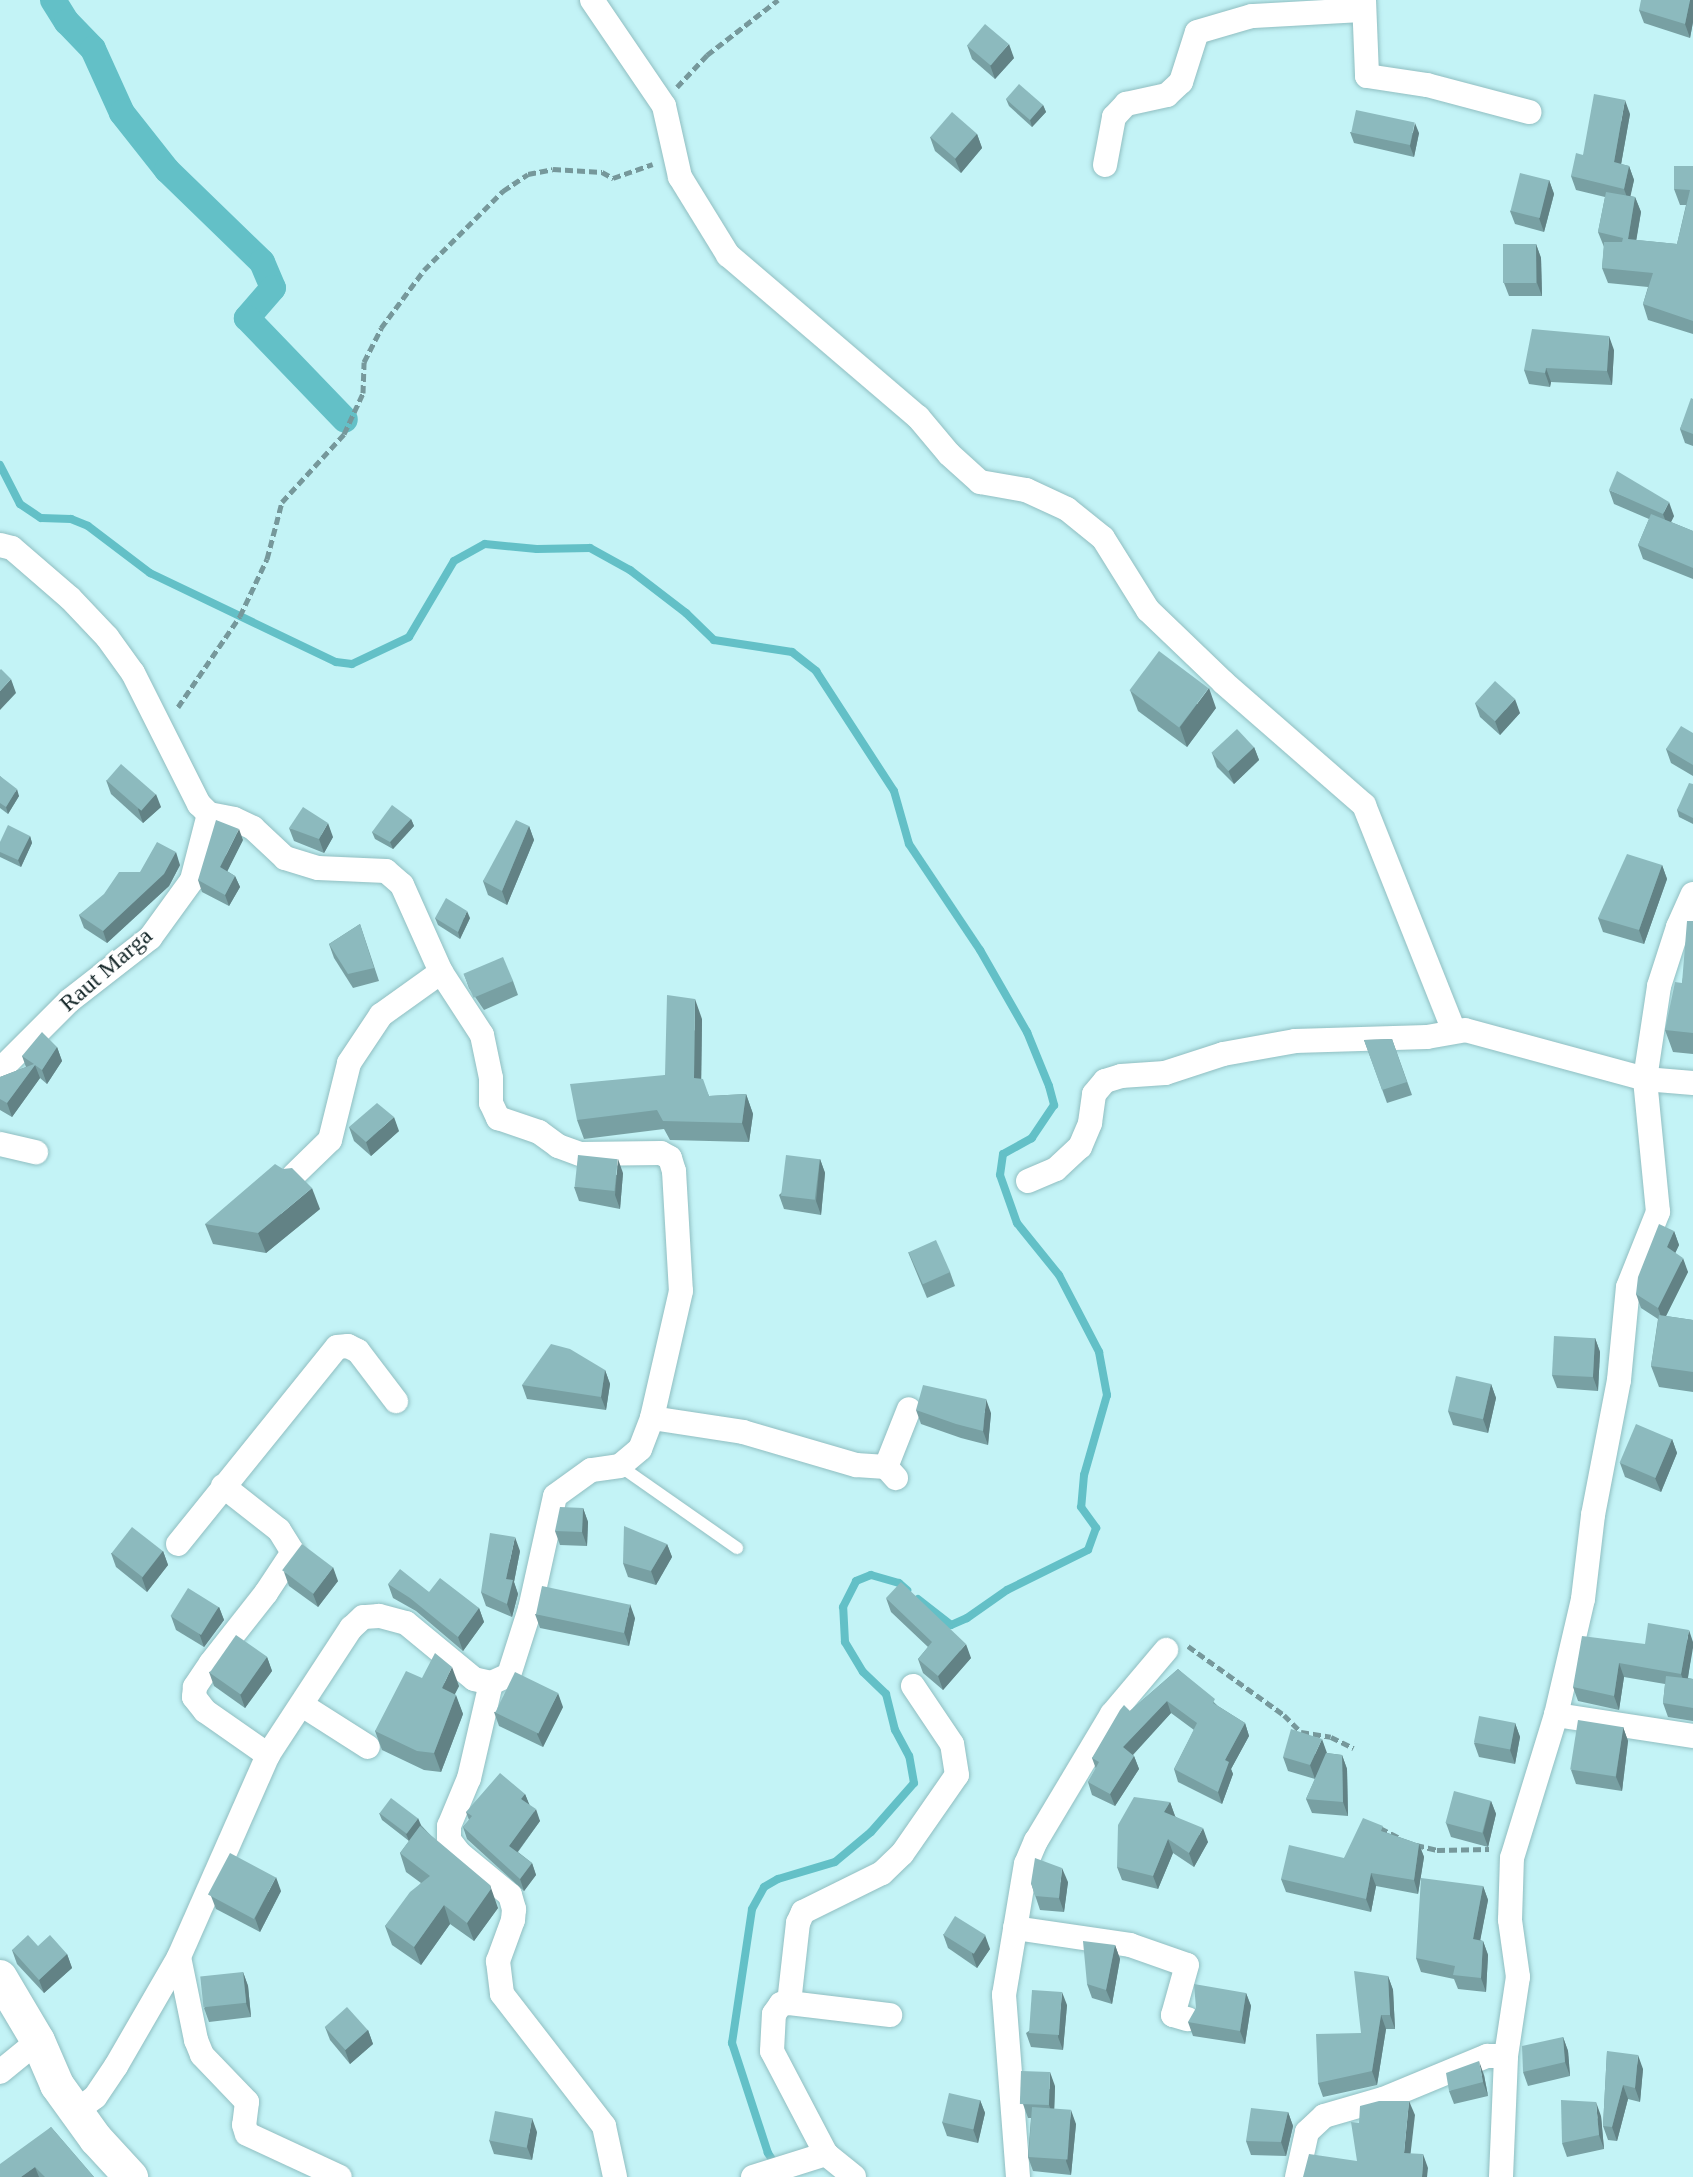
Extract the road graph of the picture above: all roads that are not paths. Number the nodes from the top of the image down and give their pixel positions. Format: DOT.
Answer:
graph roads {
  1 [pos="592,0"];
  2 [pos="1363,5"];
  3 [pos="1529,112"];
  4 [pos="1105,165"];
  5 [pos="4,549"];
  6 [pos="209,814"];
  7 [pos="1693,894"];
  8 [pos="441,972"];
  9 [pos="1454,1031"];
  10 [pos="0,1070"];
  11 [pos="1645,1079"];
  12 [pos="1693,1083"];
  13 [pos="0,1144"];
  14 [pos="36,1152"];
  15 [pos="294,1175"];
  16 [pos="1028,1181"];
  17 [pos="396,1401"];
  18 [pos="909,1409"];
  19 [pos="652,1418"];
  20 [pos="620,1466"];
  21 [pos="223,1486"];
  22 [pos="178,1544"];
  23 [pos="737,1548"];
  24 [pos="1166,1650"];
  25 [pos="491,1683"];
  26 [pos="913,1686"];
  27 [pos="302,1705"];
  28 [pos="1556,1715"];
  29 [pos="1693,1736"];
  30 [pos="368,1747"];
  31 [pos="268,1755"];
  32 [pos="1015,1928"];
  33 [pos="179,1957"];
  34 [pos="0,1977"];
  35 [pos="789,2003"];
  36 [pos="890,2015"];
  37 [pos="1187,2019"];
  38 [pos="38,2041"];
  39 [pos="1506,2056"];
  40 [pos="0,2072"];
  41 [pos="75,2112"];
  42 [pos="826,2154"];
  43 [pos="131,2177"];
  44 [pos="340,2177"];
  45 [pos="615,2177"];
  46 [pos="753,2177"];
  47 [pos="854,2177"];
  48 [pos="1018,2177"];
  49 [pos="1297,2177"];
  50 [pos="1501,2177"];
  1 -- 9 [label="street"];
  2 -- 3 [label="street"];
  2 -- 4 [label="street"];
  5 -- 6 [label="street"];
  6 -- 8 [label="street"];
  6 -- 10 [label="street, Raut Marga"];
  7 -- 11 [label="street"];
  8 -- 15 [label="street"];
  8 -- 19 [label="street"];
  9 -- 11 [label="street"];
  9 -- 16 [label="street"];
  11 -- 12 [label="street"];
  11 -- 28 [label="street"];
  13 -- 14 [label="street"];
  17 -- 21 [label="street"];
  18 -- 19 [label="street"];
  19 -- 20 [label="street"];
  20 -- 23 [label="lane"];
  20 -- 25 [label="street"];
  21 -- 22 [label="street"];
  21 -- 31 [label="street"];
  24 -- 32 [label="street"];
  25 -- 27 [label="street"];
  25 -- 45 [label="street"];
  26 -- 35 [label="street"];
  27 -- 30 [label="street"];
  27 -- 31 [label="street"];
  28 -- 29 [label="street"];
  28 -- 39 [label="street"];
  31 -- 33 [label="street"];
  32 -- 37 [label="street"];
  32 -- 48 [label="street"];
  33 -- 41 [label="street"];
  33 -- 44 [label="street"];
  34 -- 38 [label="main road"];
  35 -- 36 [label="street"];
  35 -- 42 [label="street"];
  38 -- 40 [label="street"];
  38 -- 41 [label="main road"];
  39 -- 49 [label="street"];
  39 -- 50 [label="street"];
  41 -- 43 [label="main road"];
  42 -- 46 [label="street"];
  42 -- 47 [label="street"];
}
